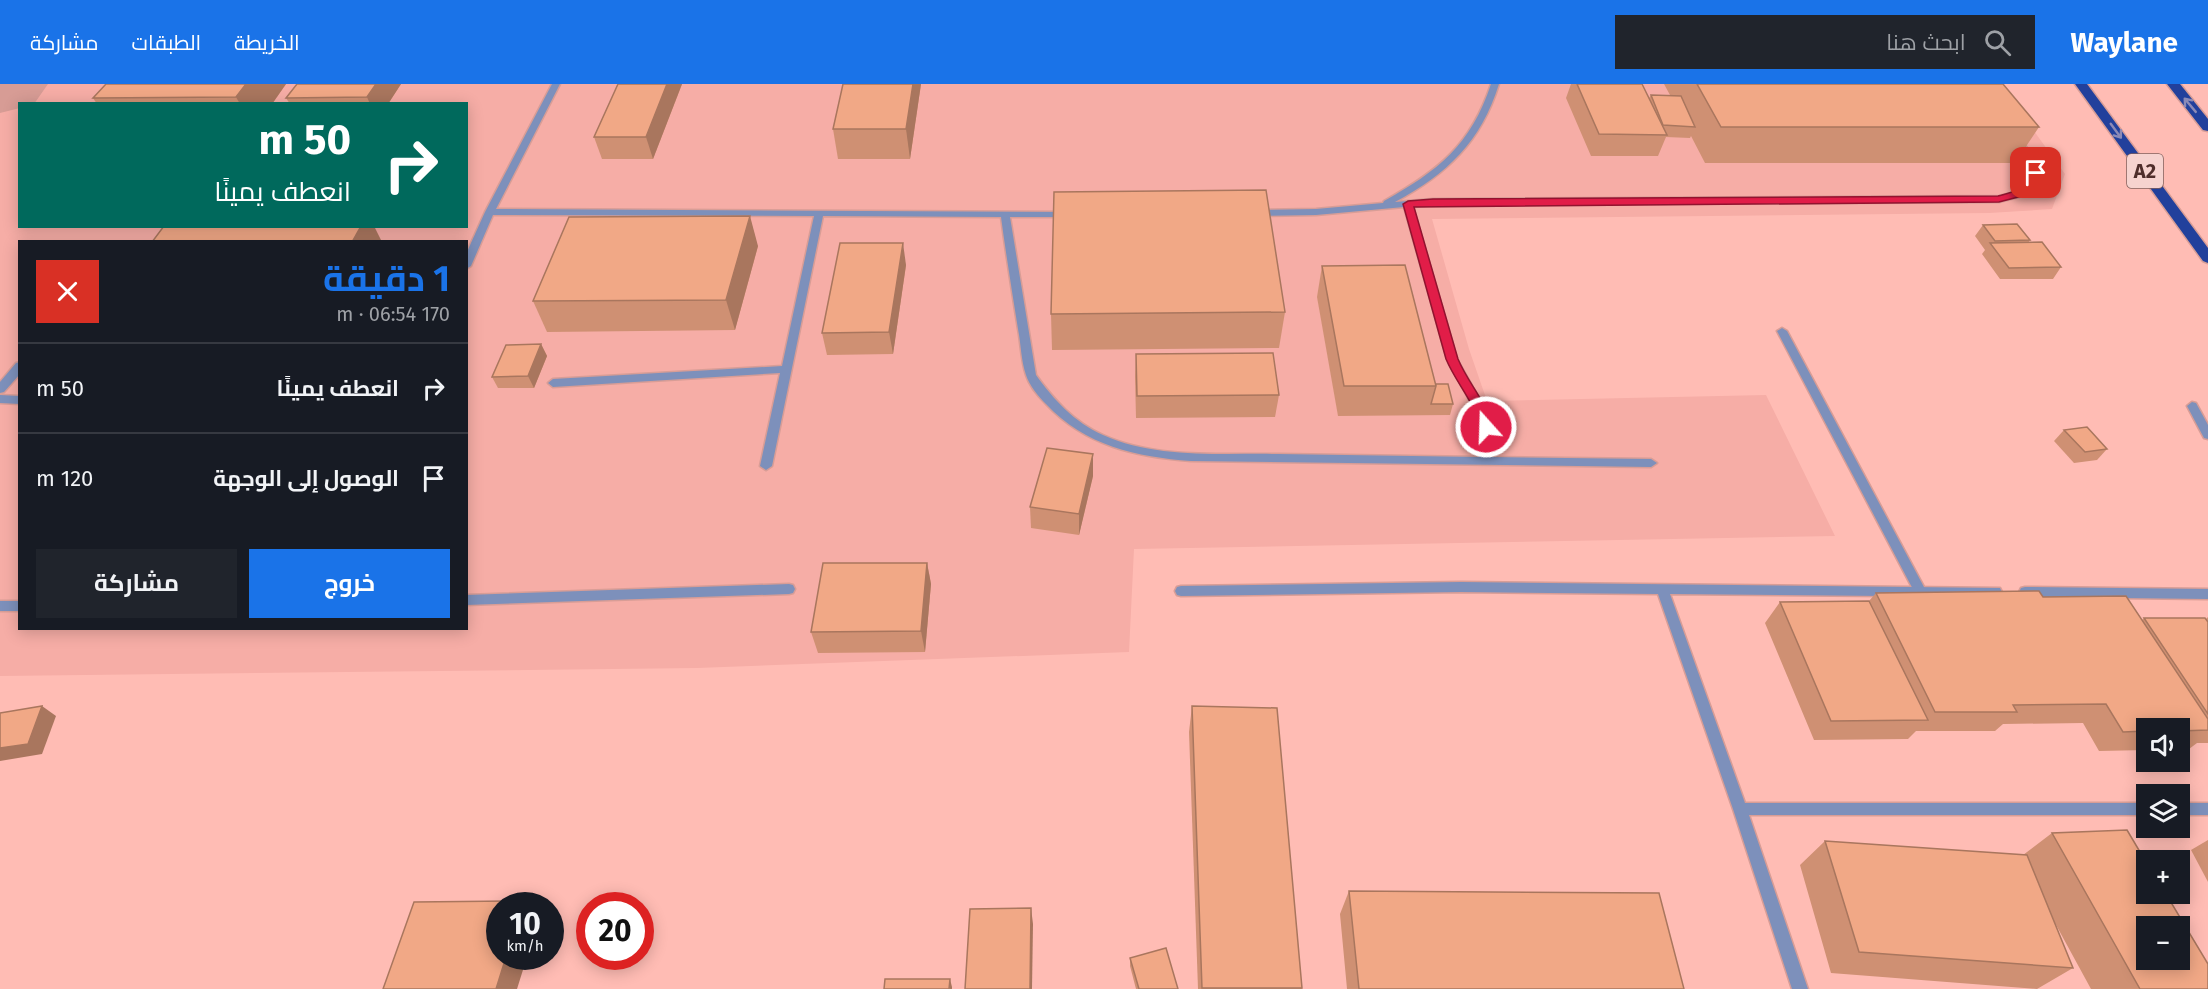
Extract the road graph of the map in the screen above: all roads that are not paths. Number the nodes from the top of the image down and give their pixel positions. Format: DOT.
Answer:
graph roads {
  1 [pos="556,84"];
  2 [pos="1495,84"];
  3 [pos="2082,84"];
  4 [pos="2173,84"];
  5 [pos="2208,127"];
  6 [pos="2008,129"];
  7 [pos="1408,204"];
  8 [pos="1381,206"];
  9 [pos="490,212"];
  10 [pos="1248,213"];
  11 [pos="819,214"];
  12 [pos="1074,214"];
  13 [pos="1005,215"];
  14 [pos="2208,258"];
  15 [pos="468,262"];
  16 [pos="1782,331"];
  17 [pos="18,368"];
  18 [pos="786,369"];
  19 [pos="553,383"];
  20 [pos="0,389"];
  21 [pos="0,399"];
  22 [pos="18,400"];
  23 [pos="2192,406"];
  24 [pos="2208,435"];
  25 [pos="1484,461"];
  26 [pos="1651,463"];
  27 [pos="766,466"];
  28 [pos="1662,588"];
  29 [pos="789,589"];
  30 [pos="1181,591"];
  31 [pos="1920,591"];
  32 [pos="2208,594"];
  33 [pos="468,600"];
  34 [pos="0,606"];
  35 [pos="18,606"];
  36 [pos="1740,809"];
  37 [pos="2136,809"];
  38 [pos="2190,809"];
  39 [pos="2208,809"];
  40 [pos="1800,989"];
  1 -- 9 [label="street"];
  2 -- 8 [label="street"];
  3 -- 14 [label="highway, A2, one-way"];
  5 -- 4 [label="highway, one-way"];
  6 -- 7 [label="street"];
  7 -- 8 [label="street"];
  7 -- 25 [label="street"];
  8 -- 10 [label="street"];
  9 -- 11 [label="street"];
  9 -- 15 [label="street"];
  11 -- 13 [label="street"];
  11 -- 18 [label="street"];
  12 -- 13 [label="street"];
  13 -- 25 [label="street"];
  16 -- 31 [label="street"];
  17 -- 20 [label="street"];
  18 -- 19 [label="street"];
  18 -- 27 [label="street"];
  21 -- 22 [label="street"];
  23 -- 24 [label="street"];
  25 -- 26 [label="street"];
  28 -- 30 [label="street"];
  28 -- 31 [label="street"];
  28 -- 36 [label="street"];
  29 -- 33 [label="street"];
  31 -- 32 [label="street"];
  34 -- 35 [label="street"];
  36 -- 37 [label="street"];
  36 -- 40 [label="street"];
  38 -- 39 [label="street"];
}
